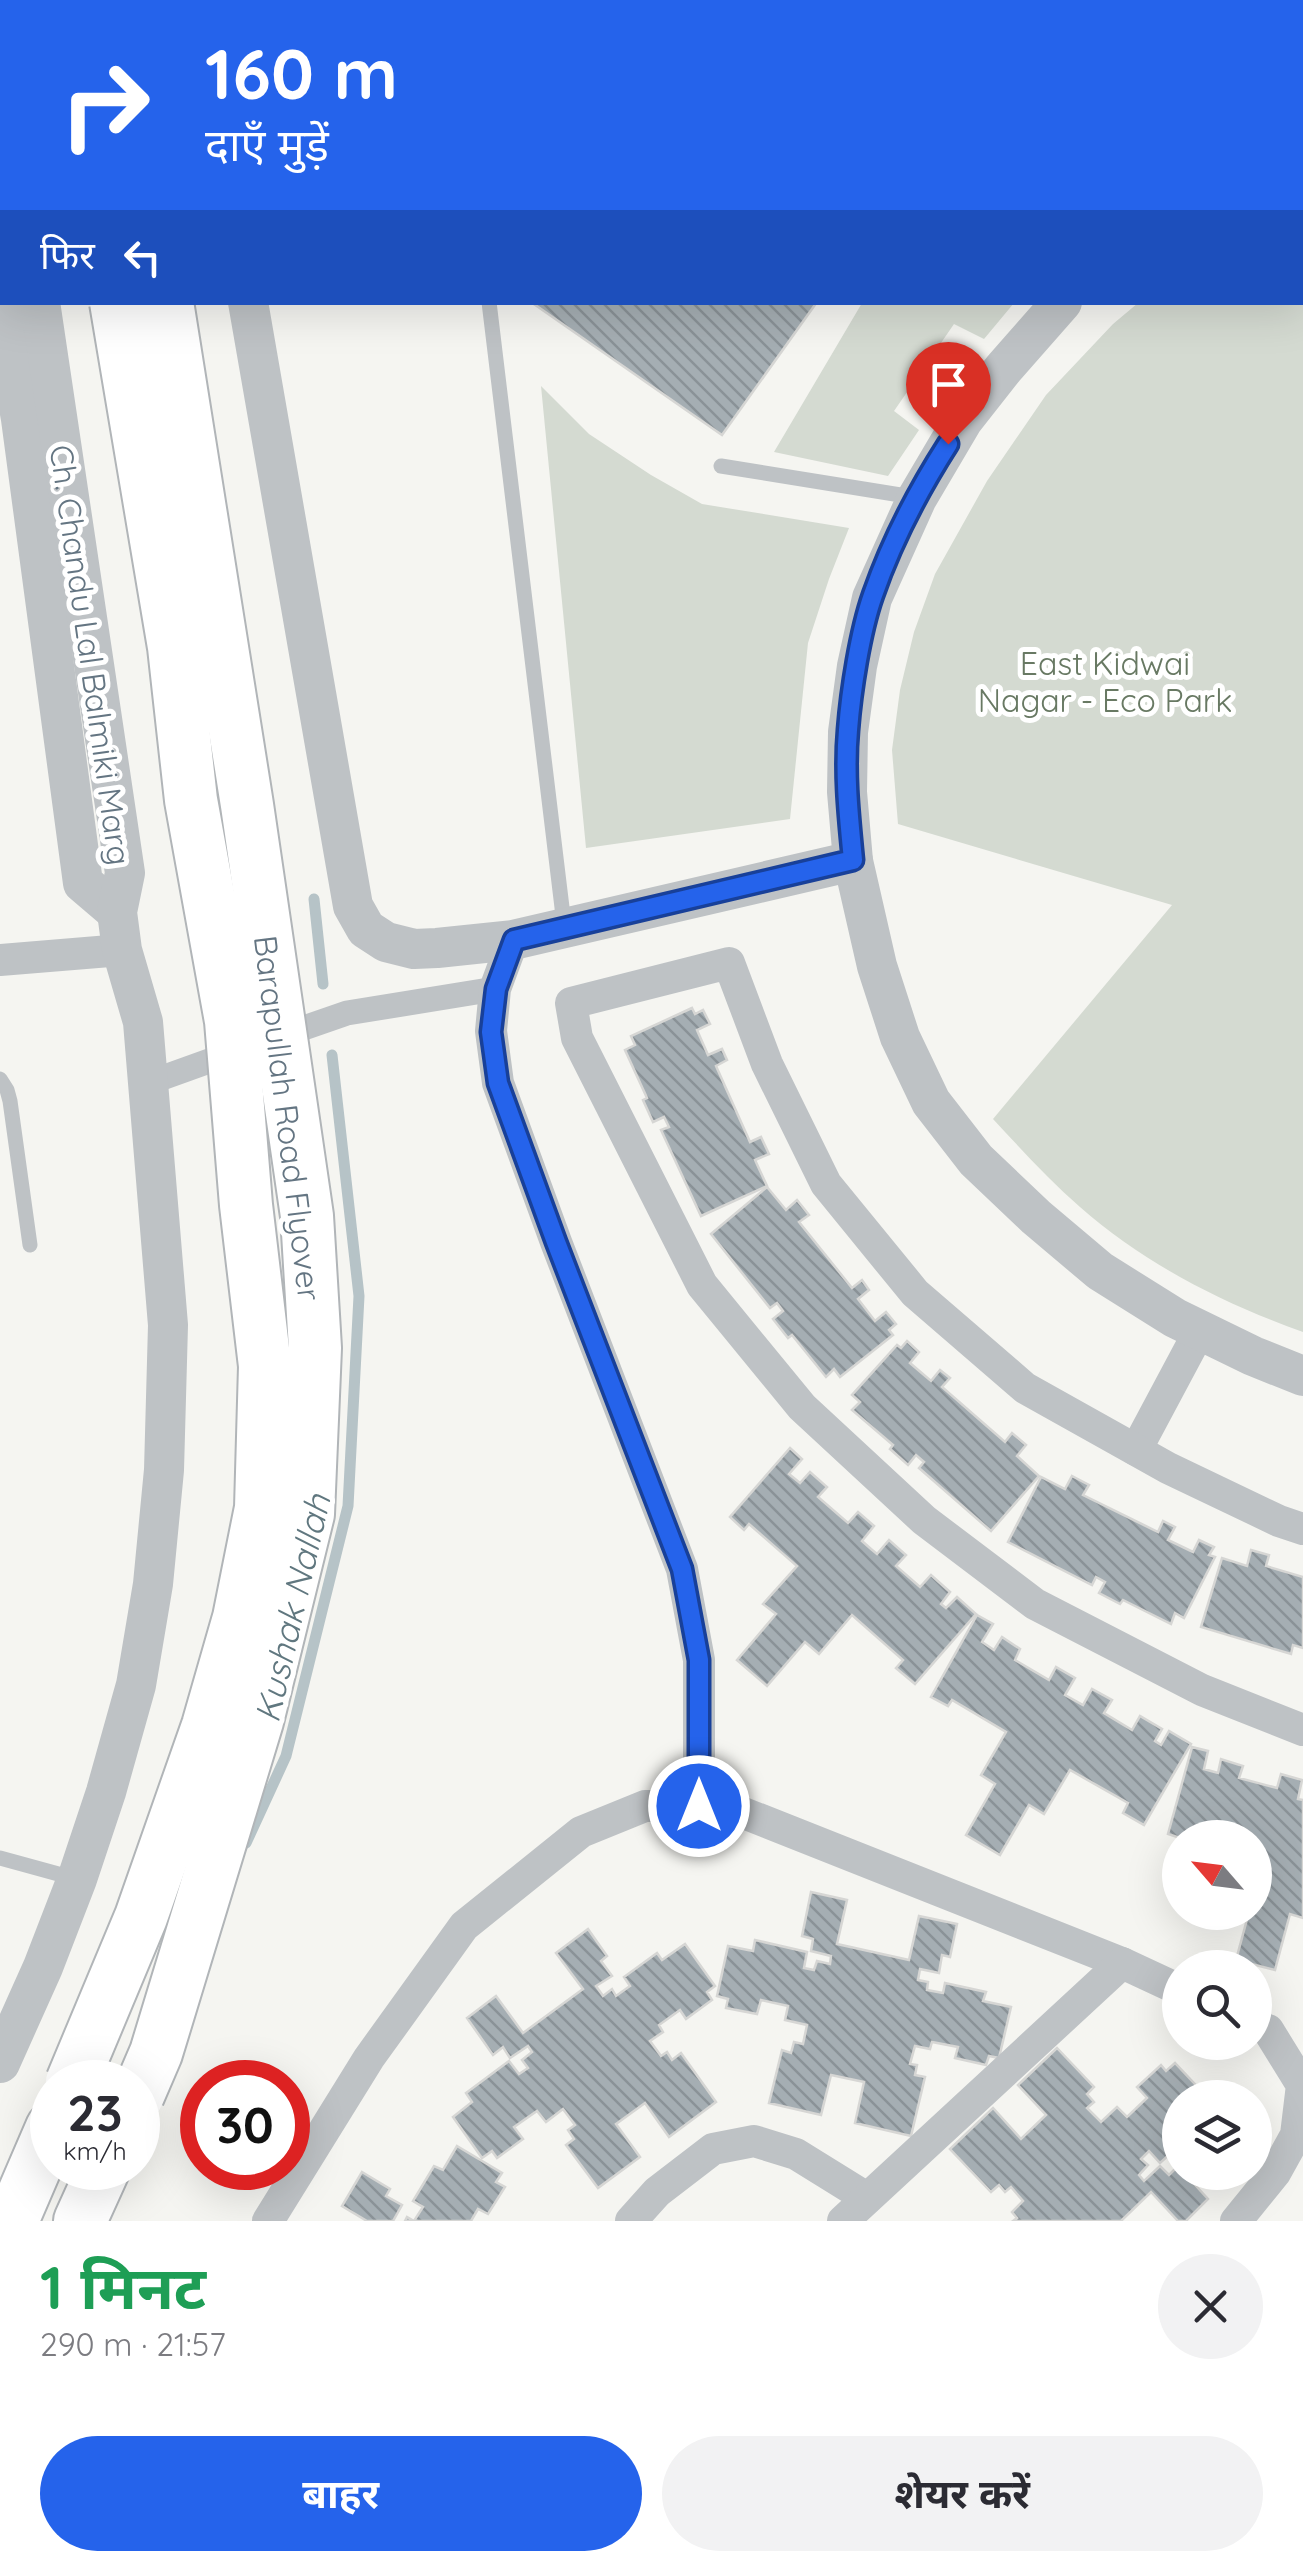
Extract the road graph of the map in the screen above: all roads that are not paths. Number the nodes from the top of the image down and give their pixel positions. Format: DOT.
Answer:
graph roads {
  1 [pos="2,305"];
  2 [pos="39,305"];
  3 [pos="117,305"];
  4 [pos="167,305"];
  5 [pos="249,305"];
  6 [pos="489,305"];
  7 [pos="1059,305"];
  8 [pos="22,381"];
  9 [pos="721,466"];
  10 [pos="917,498"];
  11 [pos="853,860"];
  12 [pos="565,928"];
  13 [pos="120,931"];
  14 [pos="514,940"];
  15 [pos="0,960"];
  16 [pos="496,989"];
  17 [pos="0,1079"];
  18 [pos="148,1083"];
  19 [pos="30,1245"];
  20 [pos="1200,1330"];
  21 [pos="1303,1376"];
  22 [pos="1136,1450"];
  23 [pos="1303,1529"];
  24 [pos="1303,1730"];
  25 [pos="699,1806"];
  26 [pos="0,1858"];
  27 [pos="77,1879"];
  28 [pos="1122,1964"];
  29 [pos="1162,1982"];
  30 [pos="1272,2030"];
  31 [pos="1303,2040"];
  32 [pos="1272,2042"];
  33 [pos="81,2060"];
  34 [pos="153,2060"];
  35 [pos="0,2063"];
  36 [pos="30,2179"];
  37 [pos="94,2190"];
  38 [pos="867,2198"];
  39 [pos="12,2221"];
  40 [pos="80,2221"];
  41 [pos="268,2221"];
  42 [pos="631,2221"];
  43 [pos="843,2221"];
  44 [pos="1236,2221"];
  1 -- 8 [label="street, Ch. Chandu Lal Balmiki Marg"];
  2 -- 8 [label="street, Ch. Chandu Lal Balmiki Marg"];
  3 -- 33 [label="highway, Barapullah Road Flyover, bridge"];
  4 -- 34 [label="highway, Barapullah Road Flyover, bridge"];
  5 -- 14 [label="street"];
  6 -- 12 [label="lane"];
  7 -- 10 [label="street"];
  8 -- 13 [label="street, Ch. Chandu Lal Balmiki Marg"];
  9 -- 10 [label="lane"];
  10 -- 11 [label="street"];
  11 -- 12 [label="street"];
  11 -- 20 [label="street"];
  12 -- 14 [label="street"];
  13 -- 15 [label="street"];
  13 -- 18 [label="street"];
  14 -- 16 [label="street"];
  16 -- 18 [label="street"];
  16 -- 25 [label="street"];
  17 -- 19 [label="lane"];
  18 -- 27 [label="street"];
  20 -- 21 [label="street"];
  20 -- 22 [label="street"];
  22 -- 23 [label="street"];
  22 -- 24 [label="street"];
  25 -- 28 [label="street"];
  25 -- 41 [label="street"];
  26 -- 27 [label="lane"];
  27 -- 35 [label="street"];
  28 -- 29 [label="street"];
  28 -- 38 [label="street"];
  30 -- 31 [label="street"];
  32 -- 44 [label="street"];
  36 -- 39 [label="highway"];
  37 -- 40 [label="highway"];
  38 -- 42 [label="street"];
  38 -- 43 [label="street"];
}
